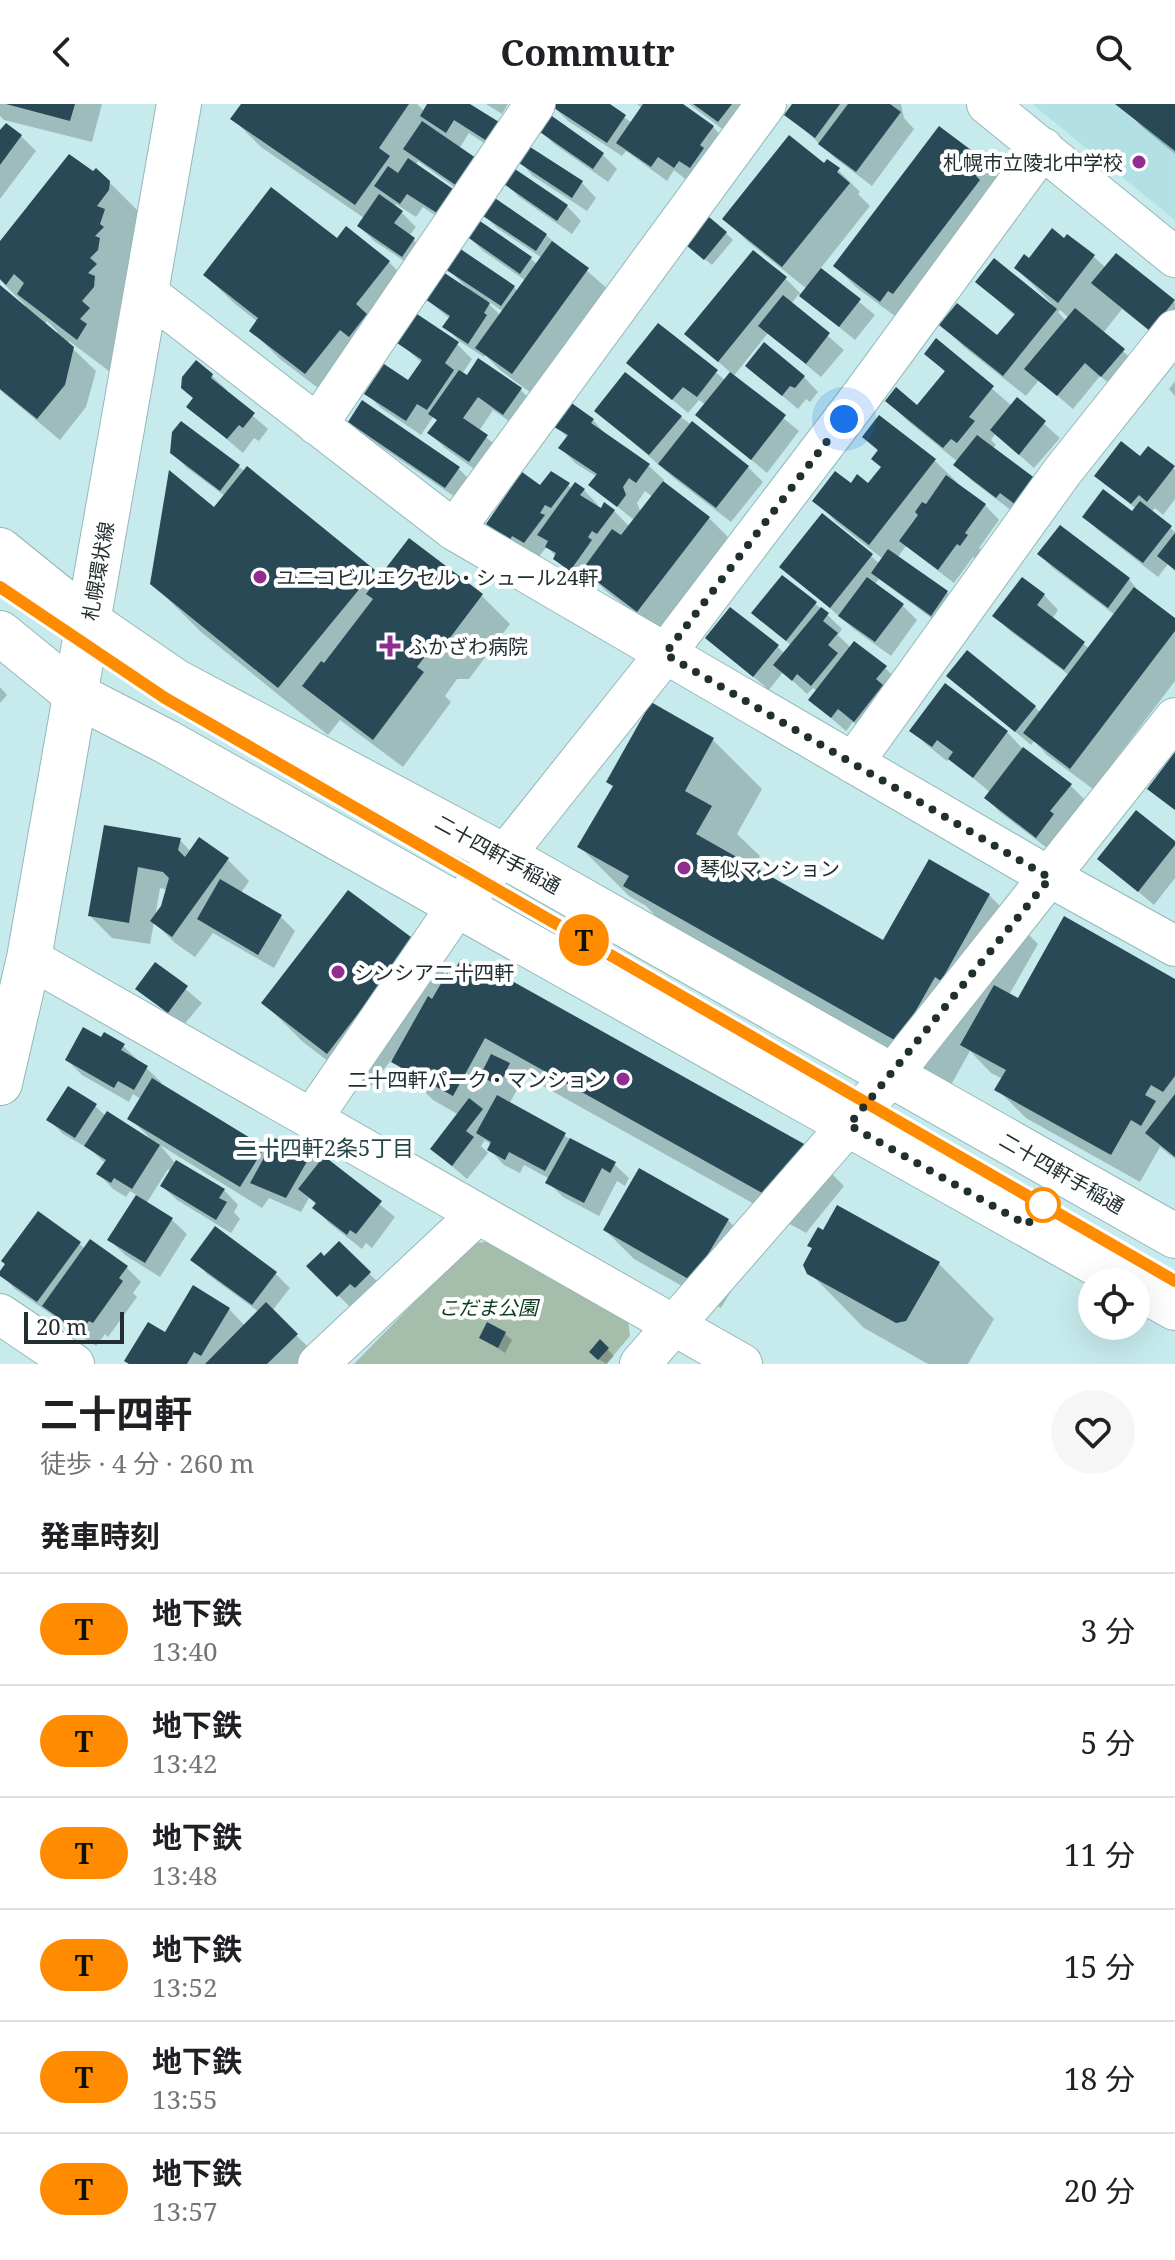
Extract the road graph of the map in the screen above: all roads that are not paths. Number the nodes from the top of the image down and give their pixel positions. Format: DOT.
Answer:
graph roads {
  1 [pos="179,104"];
  2 [pos="535,104"];
  3 [pos="766,104"];
  4 [pos="987,104"];
  5 [pos="1043,148"];
  6 [pos="1175,257"];
  7 [pos="146,292"];
  8 [pos="1175,330"];
  9 [pos="317,425"];
  10 [pos="454,530"];
  11 [pos="0,550"];
  12 [pos="89,622"];
  13 [pos="0,633"];
  14 [pos="665,654"];
  15 [pos="76,695"];
  16 [pos="1175,718"];
  17 [pos="853,763"];
  18 [pos="504,856"];
  19 [pos="1050,878"];
  20 [pos="458,905"];
  21 [pos="1175,946"];
  22 [pos="18,967"];
  23 [pos="891,1076"];
  24 [pos="0,1083"];
  25 [pos="312,1118"];
  26 [pos="849,1125"];
  27 [pos="478,1214"];
  28 [pos="1175,1236"];
  29 [pos="1104,1268"];
  30 [pos="1150,1294"];
  31 [pos="1175,1308"];
  32 [pos="0,1314"];
  33 [pos="675,1325"];
  34 [pos="74,1364"];
  35 [pos="318,1364"];
  36 [pos="640,1364"];
  37 [pos="742,1364"];
  1 -- 7 [label="street, 札幌環状線"];
  2 -- 9 [label="street"];
  3 -- 10 [label="street"];
  4 -- 5 [label="street"];
  5 -- 6 [label="street"];
  5 -- 14 [label="street"];
  7 -- 9 [label="street"];
  7 -- 12 [label="street, 札幌環状線"];
  8 -- 17 [label="street"];
  9 -- 10 [label="street"];
  10 -- 14 [label="street"];
  11 -- 12 [label="street, 二十四軒手稲通"];
  12 -- 15 [label="street, 札幌環状線"];
  12 -- 18 [label="street, 二十四軒手稲通"];
  13 -- 15 [label="street"];
  14 -- 17 [label="street"];
  14 -- 18 [label="street"];
  15 -- 20 [label="street"];
  15 -- 22 [label="street, 札幌環状線"];
  16 -- 19 [label="street"];
  17 -- 19 [label="street"];
  18 -- 20 [label="street"];
  18 -- 23 [label="street, 二十四軒手稲通"];
  19 -- 21 [label="street"];
  19 -- 23 [label="street"];
  20 -- 25 [label="street"];
  20 -- 26 [label="street"];
  22 -- 24 [label="street, 札幌環状線"];
  22 -- 25 [label="street"];
  23 -- 26 [label="street"];
  23 -- 28 [label="street, 二十四軒手稲通"];
  25 -- 27 [label="street"];
  26 -- 29 [label="street"];
  26 -- 33 [label="street"];
  27 -- 33 [label="street"];
  27 -- 35 [label="street"];
  30 -- 31 [label="street"];
  32 -- 34 [label="street"];
  33 -- 36 [label="street"];
  33 -- 37 [label="street"];
}
